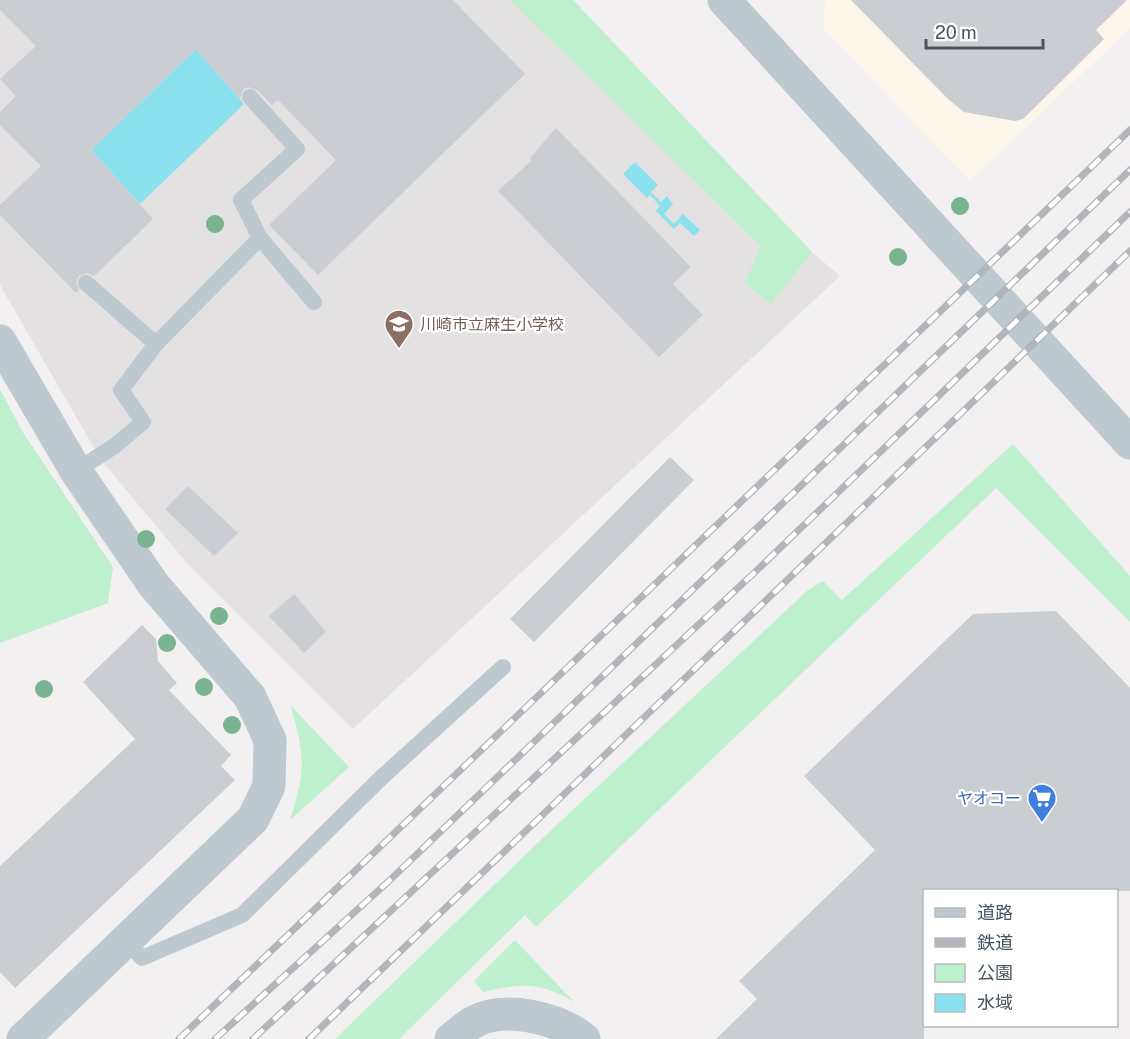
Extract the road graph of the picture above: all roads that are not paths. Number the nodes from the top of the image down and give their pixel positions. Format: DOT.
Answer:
graph roads {
  1 [pos="724,0"];
  2 [pos="250,97"];
  3 [pos="260,238"];
  4 [pos="86,283"];
  5 [pos="314,302"];
  6 [pos="0,341"];
  7 [pos="156,344"];
  8 [pos="1129,445"];
  9 [pos="76,471"];
  10 [pos="503,667"];
  11 [pos="126,940"];
  12 [pos="23,1039"];
  13 [pos="451,1039"];
  14 [pos="584,1039"];
  1 -- 8 [label="street"];
  2 -- 3 [label="lane"];
  3 -- 5 [label="lane"];
  3 -- 7 [label="lane"];
  4 -- 7 [label="lane"];
  6 -- 9 [label="street"];
  7 -- 9 [label="lane"];
  9 -- 11 [label="street"];
  10 -- 11 [label="lane"];
  11 -- 12 [label="street"];
  13 -- 14 [label="street"];
}
